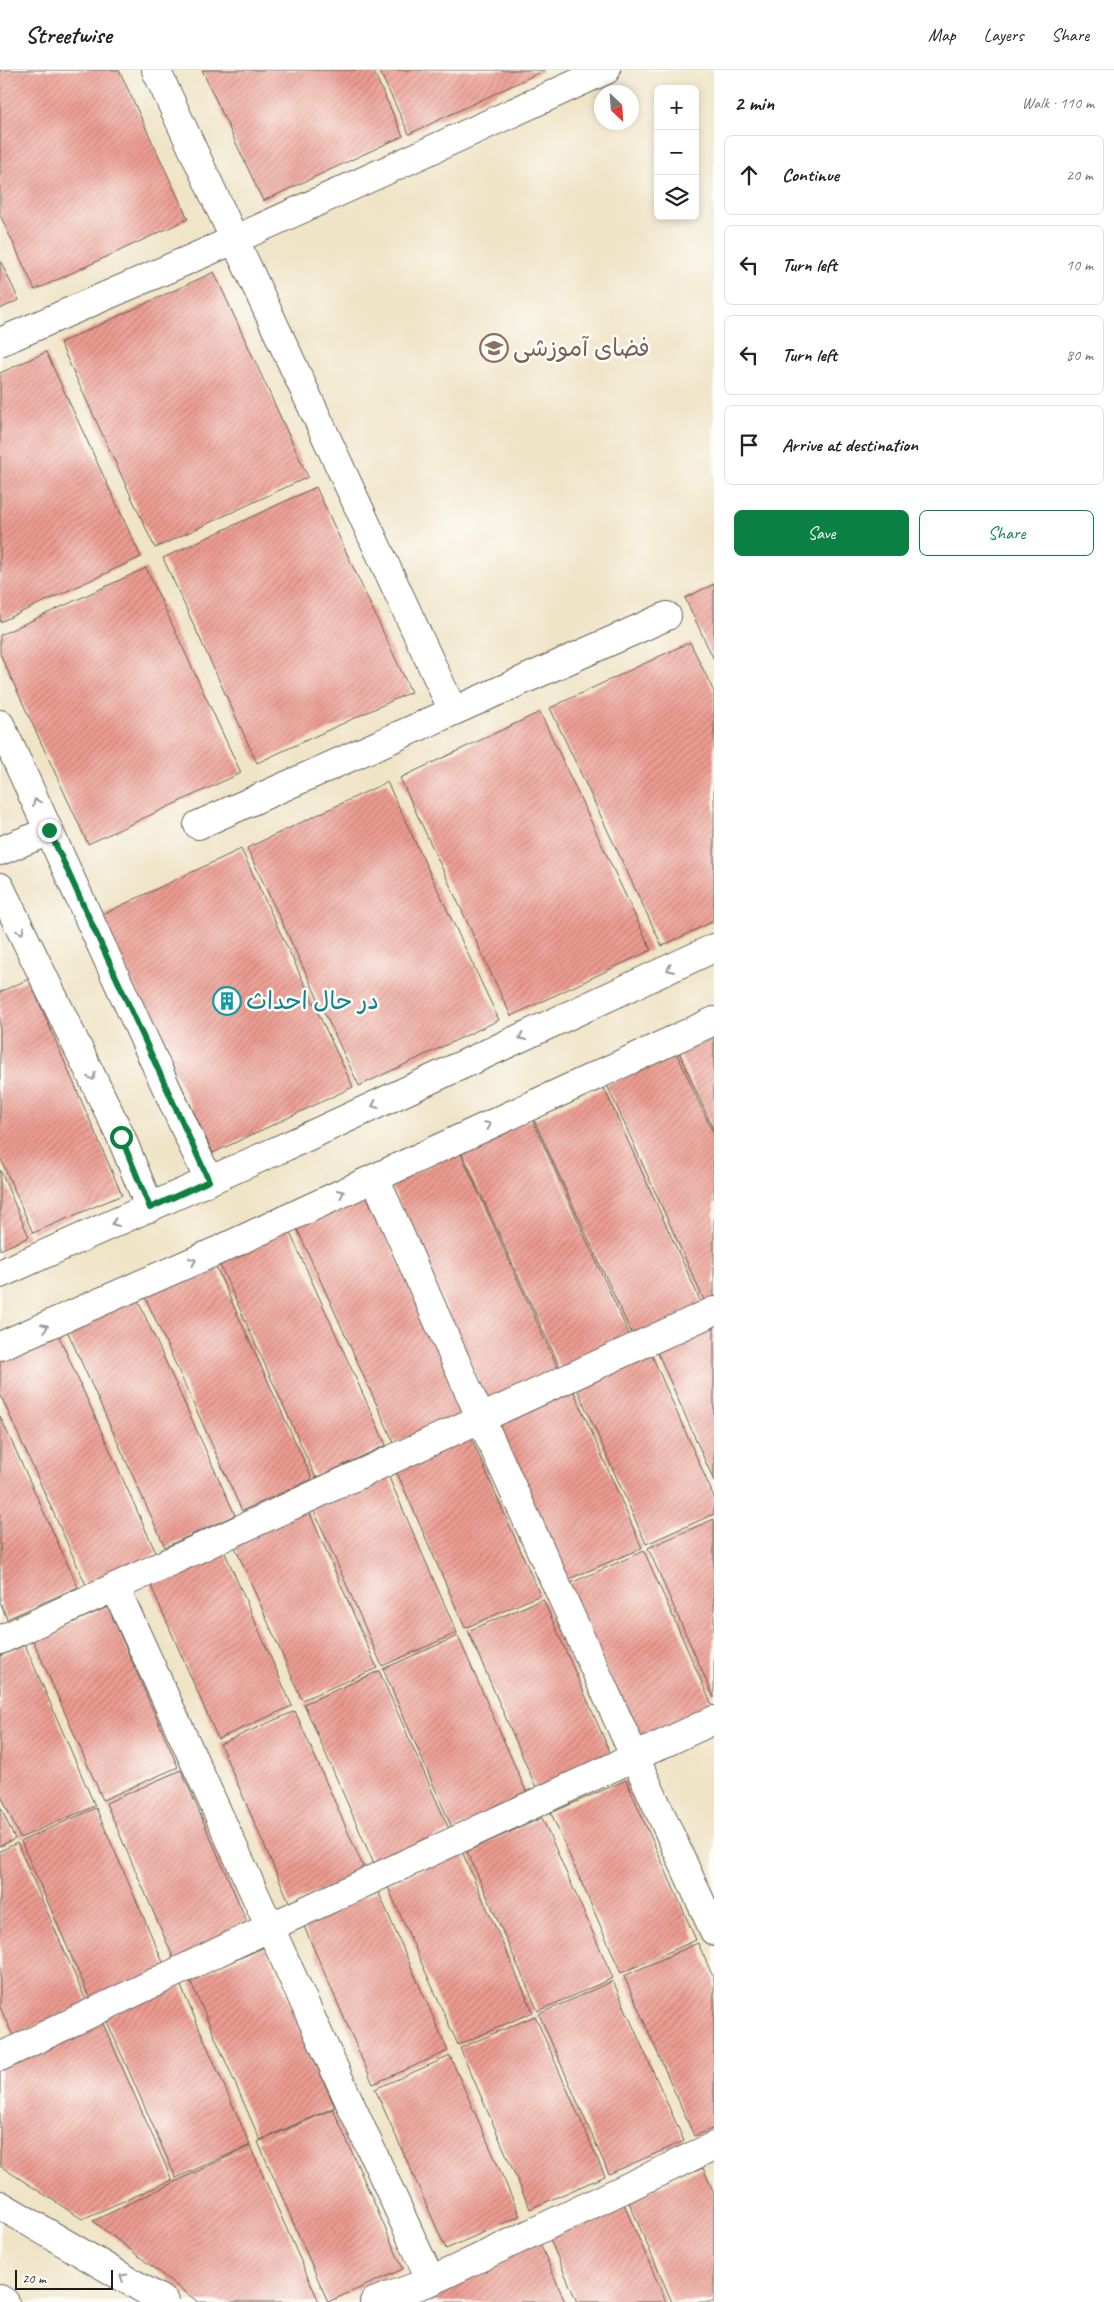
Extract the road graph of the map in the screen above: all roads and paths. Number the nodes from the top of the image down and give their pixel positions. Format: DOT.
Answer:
graph roads {
  1 [pos="156,70"];
  2 [pos="606,70"];
  3 [pos="234,240"];
  4 [pos="0,342"];
  5 [pos="667,616"];
  6 [pos="454,712"];
  7 [pos="0,724"];
  8 [pos="198,824"];
  9 [pos="49,830"];
  10 [pos="0,851"];
  11 [pos="0,887"];
  12 [pos="714,948"];
  13 [pos="714,1021"];
  14 [pos="374,1178"];
  15 [pos="209,1181"];
  16 [pos="150,1208"];
  17 [pos="0,1274"];
  18 [pos="714,1311"];
  19 [pos="0,1346"];
  20 [pos="482,1419"];
  21 [pos="115,1587"];
  22 [pos="0,1640"];
  23 [pos="714,1720"];
  24 [pos="635,1756"];
  25 [pos="270,1927"];
  26 [pos="714,1930"];
  27 [pos="0,2057"];
  28 [pos="714,2146"];
  29 [pos="0,2204"];
  30 [pos="431,2280"];
  31 [pos="0,2299"];
  32 [pos="5,2302"];
  33 [pos="165,2302"];
  34 [pos="374,2302"];
  1 -- 3 [label="street"];
  2 -- 3 [label="street"];
  3 -- 4 [label="street"];
  3 -- 6 [label="street"];
  5 -- 6 [label="street"];
  6 -- 8 [label="street"];
  9 -- 7 [label="street, one-way"];
  9 -- 10 [label="street"];
  9 -- 15 [label="street"];
  11 -- 16 [label="street, one-way"];
  12 -- 15 [label="street, one-way"];
  14 -- 13 [label="street, one-way"];
  19 -- 14 [label="street, one-way"];
  14 -- 20 [label="street"];
  15 -- 16 [label="street"];
  16 -- 17 [label="street, one-way"];
  18 -- 20 [label="street"];
  20 -- 21 [label="street"];
  20 -- 24 [label="street"];
  21 -- 22 [label="street"];
  21 -- 25 [label="street"];
  23 -- 24 [label="street"];
  24 -- 25 [label="street"];
  24 -- 26 [label="street"];
  25 -- 27 [label="street"];
  25 -- 30 [label="street"];
  28 -- 30 [label="street"];
  33 -- 29 [label="street, one-way"];
  30 -- 34 [label="street"];
  31 -- 32 [label="street"];
}
